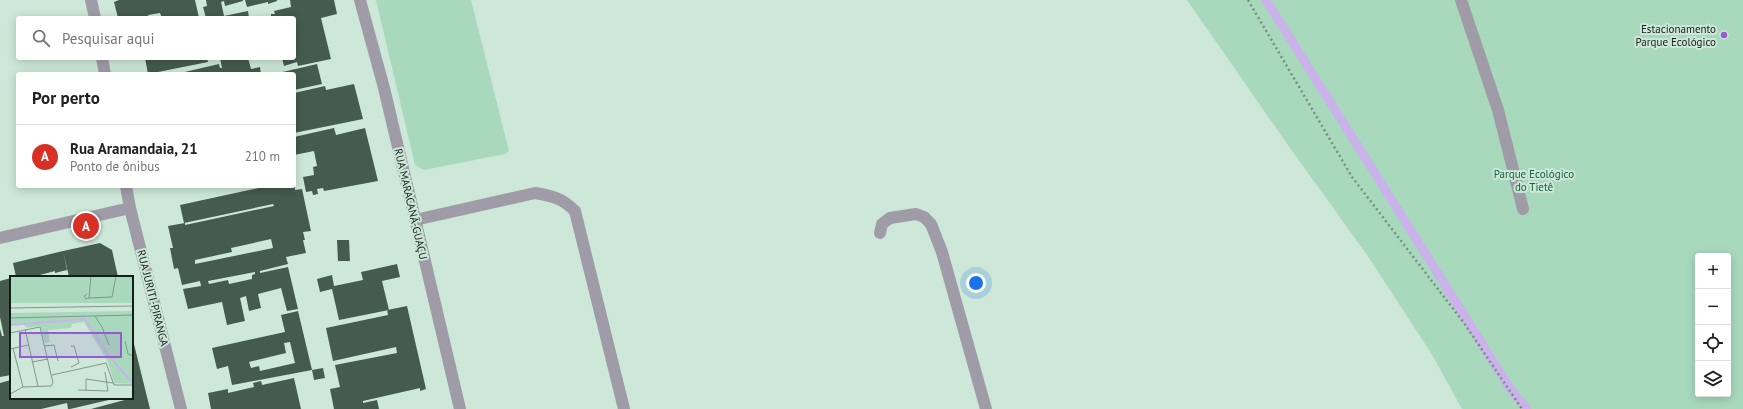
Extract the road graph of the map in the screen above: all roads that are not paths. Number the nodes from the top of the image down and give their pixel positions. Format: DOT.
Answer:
graph roads {
  1 [pos="91,0"];
  2 [pos="360,0"];
  3 [pos="1461,0"];
  4 [pos="95,16"];
  5 [pos="102,60"];
  6 [pos="105,72"];
  7 [pos="126,188"];
  8 [pos="130,208"];
  9 [pos="1523,209"];
  10 [pos="415,220"];
  11 [pos="880,233"];
  12 [pos="0,238"];
  13 [pos="181,409"];
  14 [pos="460,409"];
  15 [pos="624,409"];
  16 [pos="986,409"];
  1 -- 4 [label="street"];
  2 -- 10 [label="street, RUA MARACANÃ-GUAÇU"];
  3 -- 9 [label="street"];
  5 -- 6 [label="street"];
  7 -- 8 [label="street, RUA JURITI-PIRANGA"];
  8 -- 12 [label="street"];
  8 -- 13 [label="street, RUA JURITI-PIRANGA"];
  10 -- 14 [label="street, RUA MARACANÃ-GUAÇU"];
  10 -- 15 [label="street"];
  11 -- 16 [label="street"];
}
